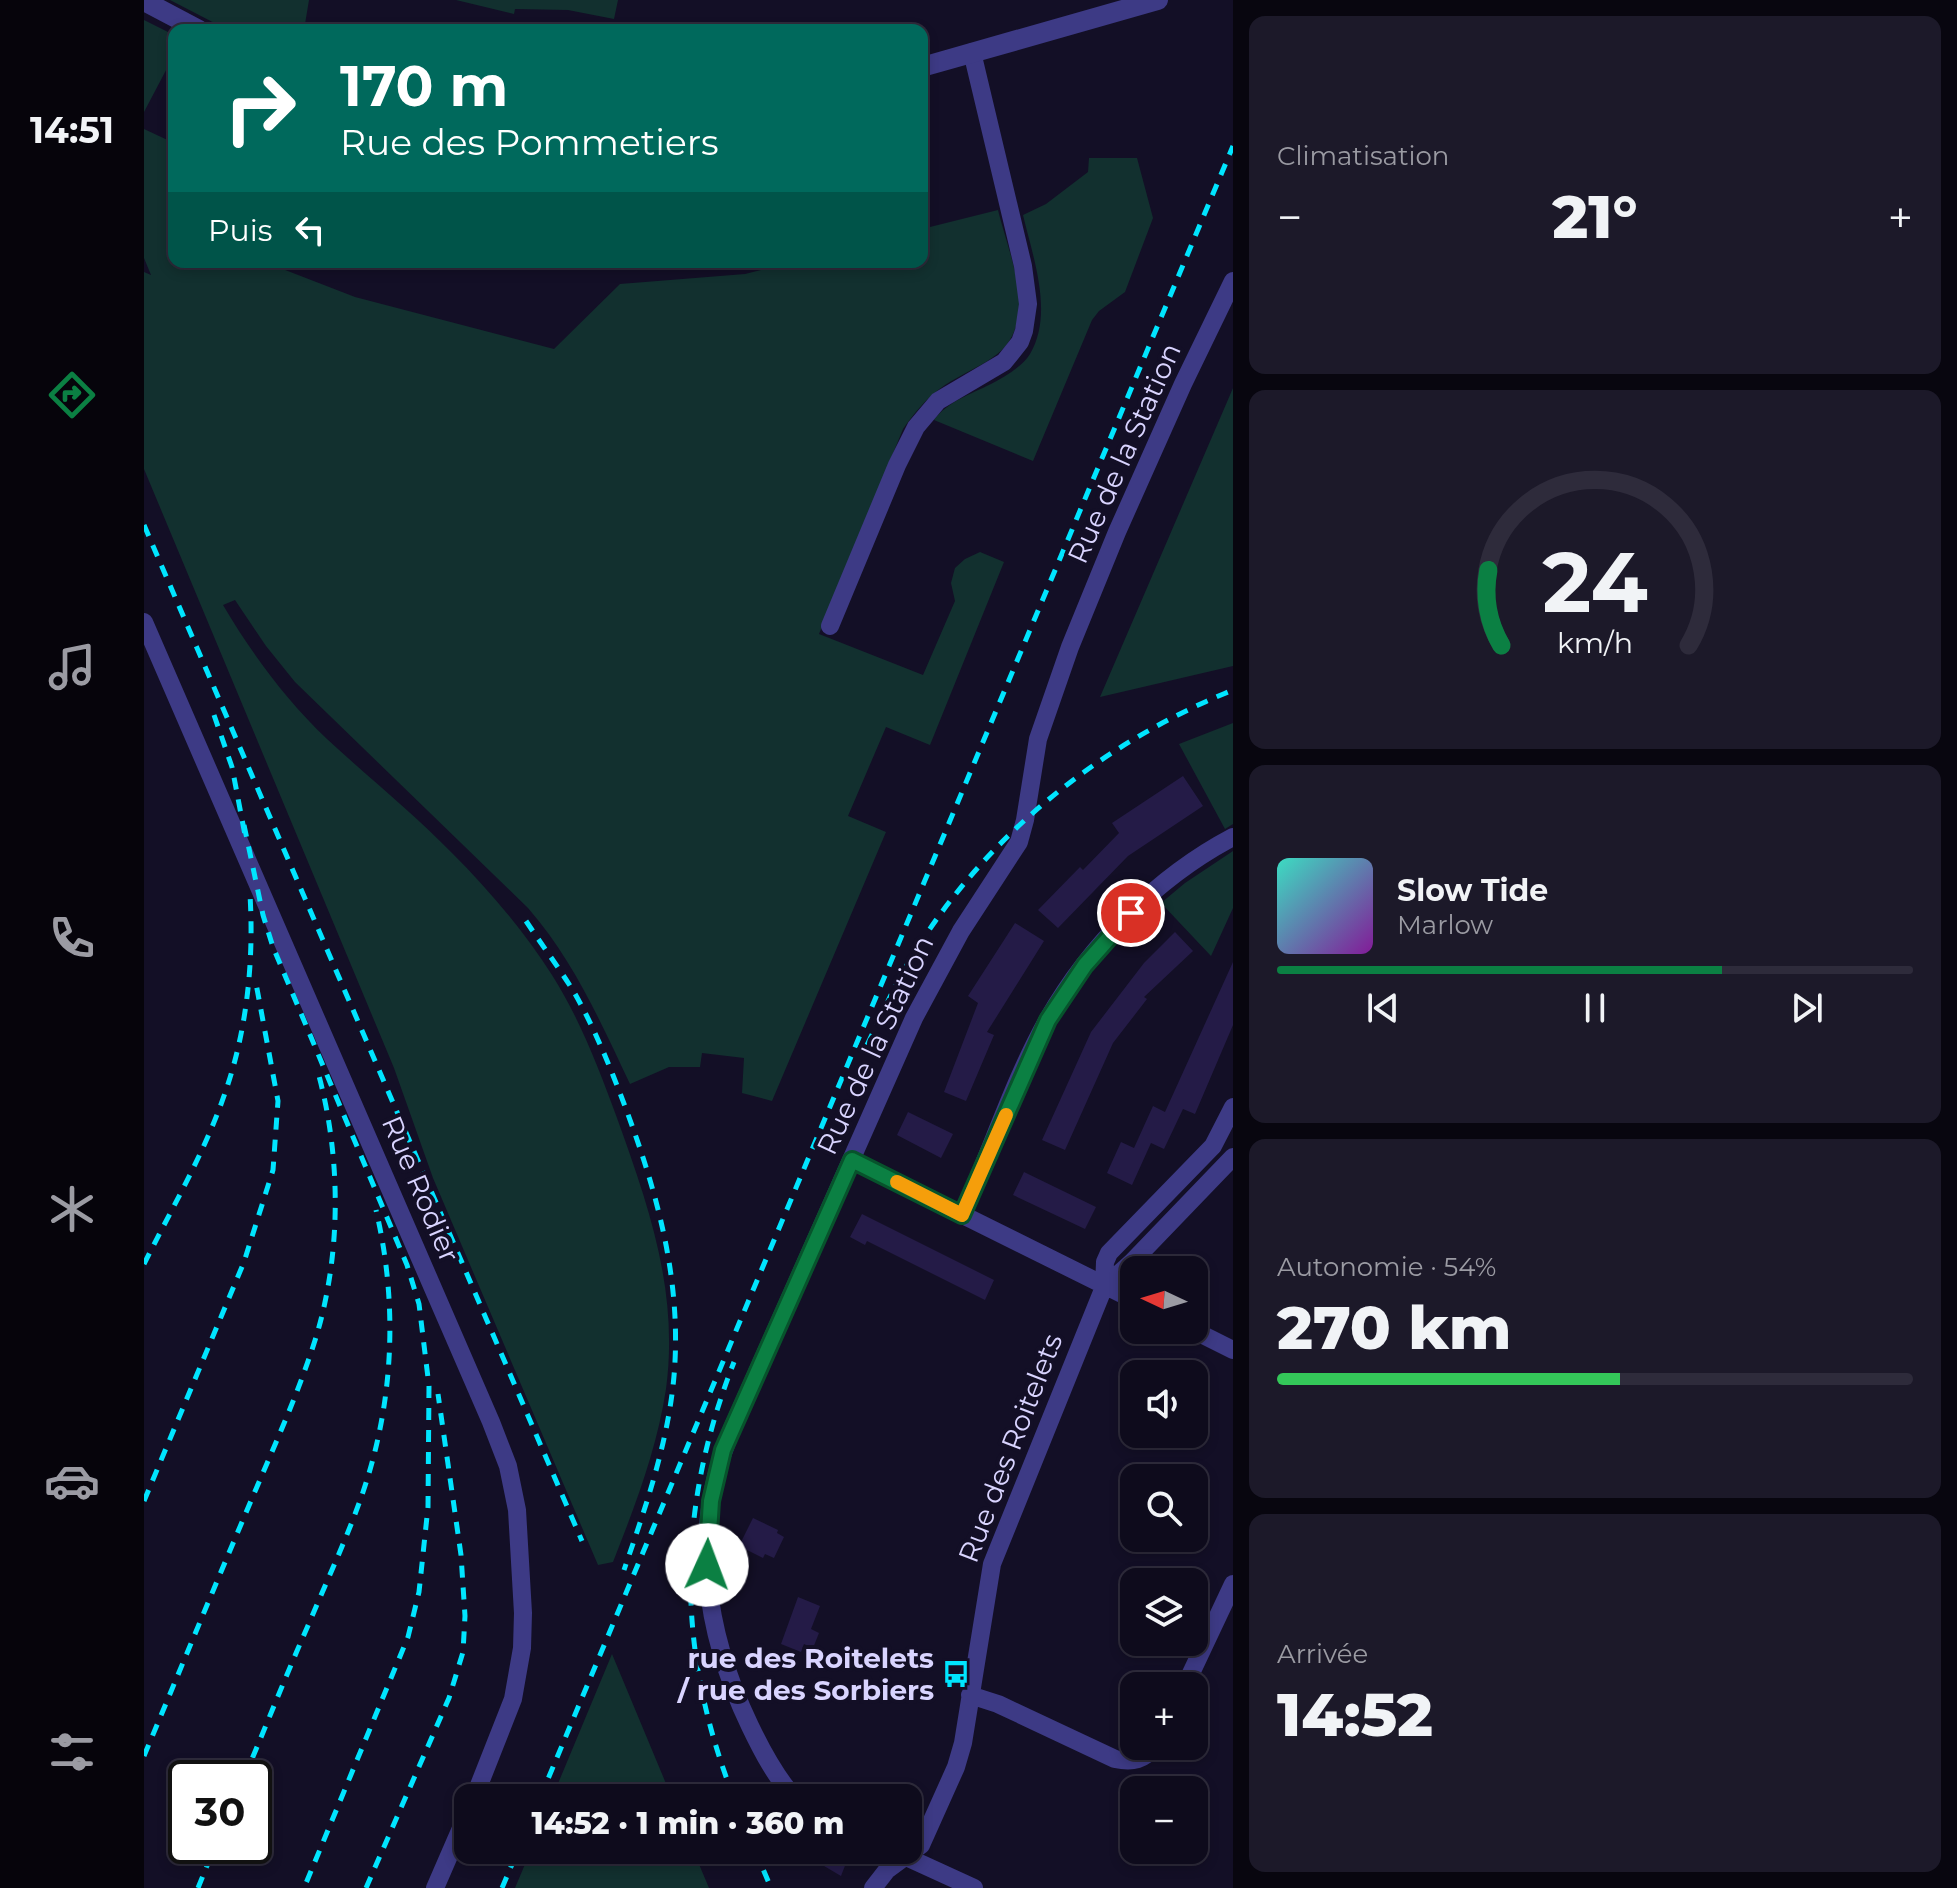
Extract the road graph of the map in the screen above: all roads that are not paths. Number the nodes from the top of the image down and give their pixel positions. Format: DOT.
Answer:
graph roads {
  1 [pos="1158,0"];
  2 [pos="144,1"];
  3 [pos="188,24"];
  4 [pos="972,52"];
  5 [pos="928,65"];
  6 [pos="1233,281"];
  7 [pos="144,622"];
  8 [pos="830,626"];
  9 [pos="1233,837"];
  10 [pos="1233,1107"];
  11 [pos="1228,1132"];
  12 [pos="1233,1157"];
  13 [pos="852,1160"];
  14 [pos="962,1215"];
  15 [pos="1104,1287"];
  16 [pos="1120,1294"];
  17 [pos="1208,1338"];
  18 [pos="1233,1350"];
  19 [pos="1233,1584"];
  20 [pos="1192,1672"];
  21 [pos="970,1695"];
  22 [pos="1120,1760"];
  23 [pos="480,1784"];
  24 [pos="785,1784"];
  25 [pos="922,1843"];
  26 [pos="454,1844"];
  27 [pos="891,1864"];
  28 [pos="922,1864"];
  29 [pos="435,1888"];
  30 [pos="873,1888"];
  31 [pos="974,1888"];
  1 -- 4 [label="street"];
  2 -- 3 [label="street"];
  4 -- 5 [label="street"];
  4 -- 8 [label="street"];
  6 -- 13 [label="street, Rue de la Station"];
  7 -- 23 [label="street, Rue Rodier"];
  9 -- 14 [label="street"];
  10 -- 11 [label="street, Rue des Roitelets"];
  11 -- 15 [label="street, Rue des Roitelets"];
  12 -- 15 [label="street, Rue des Roitelets"];
  13 -- 14 [label="street"];
  13 -- 24 [label="street, Rue de la Station"];
  14 -- 15 [label="street"];
  15 -- 16 [label="street"];
  15 -- 21 [label="street, Rue des Roitelets"];
  17 -- 18 [label="street"];
  19 -- 20 [label="street"];
  21 -- 22 [label="street"];
  21 -- 25 [label="street, Rue des Roitelets"];
  26 -- 29 [label="street"];
  27 -- 30 [label="street, Rue des Roitelets"];
  28 -- 31 [label="street"];
}
